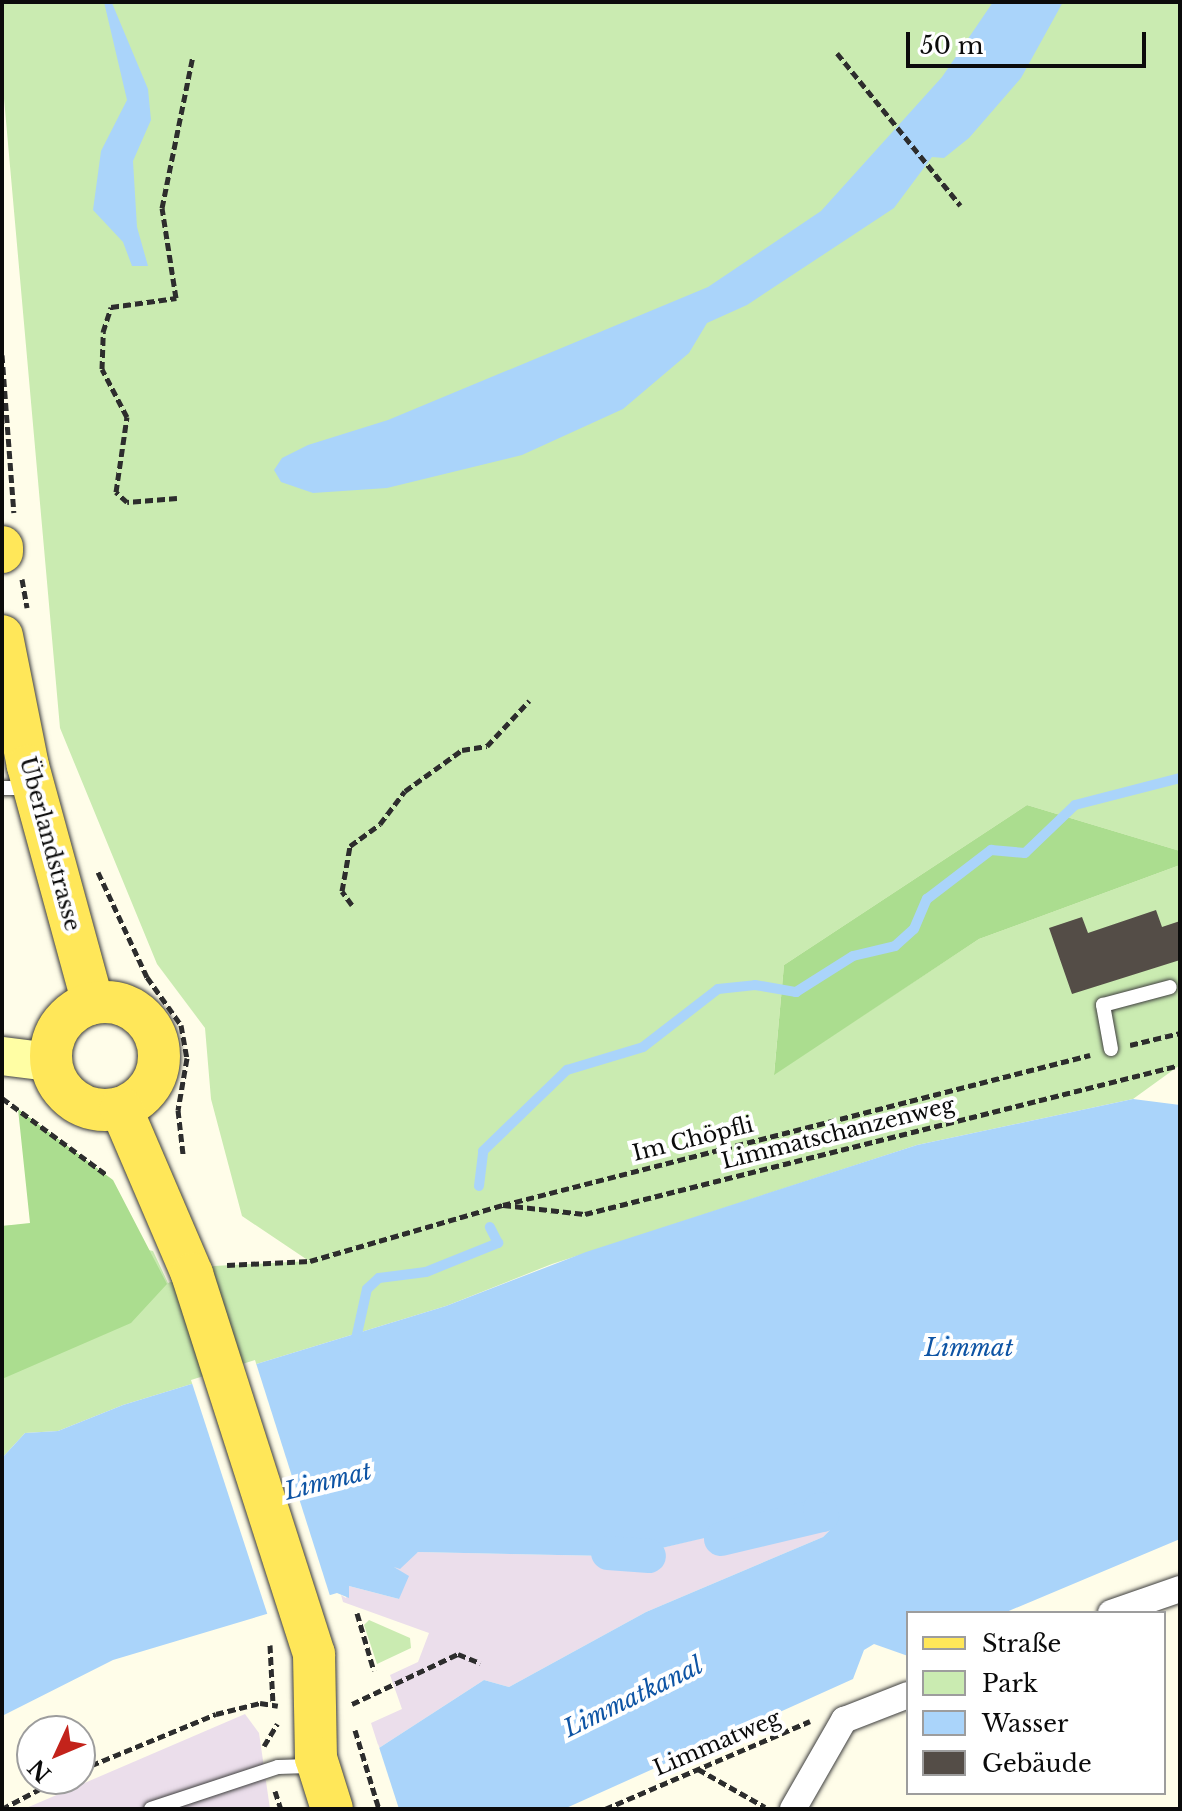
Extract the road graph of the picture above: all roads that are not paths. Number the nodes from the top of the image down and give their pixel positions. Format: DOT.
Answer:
graph roads {
  1 [pos="9,634"];
  2 [pos="18,788"];
  3 [pos="1170,987"];
  4 [pos="93,1003"];
  5 [pos="1111,1049"];
  6 [pos="2,1056"];
  7 [pos="50,1062"];
  8 [pos="121,1108"];
  9 [pos="1180,1589"];
  10 [pos="1117,1611"];
  11 [pos="906,1696"];
  12 [pos="318,1766"];
  13 [pos="213,1791"];
  14 [pos="151,1809"];
  15 [pos="205,1809"];
  16 [pos="332,1809"];
  17 [pos="793,1809"];
  1 -- 2 [label="main road, Überlandstrasse"];
  2 -- 4 [label="main road, Überlandstrasse"];
  3 -- 5 [label="lane"];
  4 -- 7 [label="main road"];
  4 -- 8 [label="main road"];
  6 -- 7 [label="main road"];
  7 -- 8 [label="main road"];
  8 -- 12 [label="main road"];
  9 -- 10 [label="street"];
  11 -- 17 [label="street"];
  12 -- 13 [label="lane"];
  12 -- 16 [label="main road"];
  13 -- 14 [label="lane"];
  13 -- 15 [label="lane"];
}
